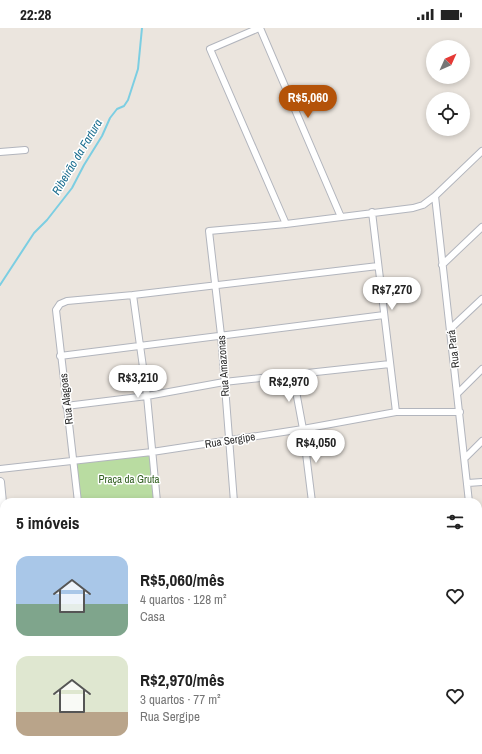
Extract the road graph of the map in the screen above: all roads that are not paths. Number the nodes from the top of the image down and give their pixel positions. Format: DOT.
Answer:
graph roads {
  1 [pos="259,28"];
  2 [pos="25,150"];
  3 [pos="482,151"];
  4 [pos="0,152"];
  5 [pos="435,196"];
  6 [pos="372,212"];
  7 [pos="341,217"];
  8 [pos="286,224"];
  9 [pos="482,227"];
  10 [pos="378,266"];
  11 [pos="442,266"];
  12 [pos="216,284"];
  13 [pos="133,295"];
  14 [pos="482,299"];
  15 [pos="384,315"];
  16 [pos="450,329"];
  17 [pos="222,335"];
  18 [pos="141,346"];
  19 [pos="60,356"];
  20 [pos="390,364"];
  21 [pos="482,370"];
  22 [pos="293,375"];
  23 [pos="224,382"];
  24 [pos="458,393"];
  25 [pos="147,396"];
  26 [pos="66,406"];
  27 [pos="396,412"];
  28 [pos="460,412"];
  29 [pos="303,429"];
  30 [pos="229,440"];
  31 [pos="482,441"];
  32 [pos="152,452"];
  33 [pos="465,458"];
  34 [pos="73,461"];
  35 [pos="0,469"];
  36 [pos="0,482"];
  37 [pos="482,482"];
  38 [pos="468,483"];
  39 [pos="2,498"];
  40 [pos="78,498"];
  41 [pos="157,498"];
  42 [pos="234,498"];
  43 [pos="312,498"];
  44 [pos="469,498"];
  1 -- 7 [label="street"];
  1 -- 8 [label="street"];
  2 -- 4 [label="street"];
  3 -- 5 [label="street"];
  5 -- 6 [label="street"];
  5 -- 11 [label="street, Rua Pará"];
  6 -- 7 [label="street"];
  6 -- 10 [label="street"];
  7 -- 8 [label="street"];
  8 -- 12 [label="street, Rua Amazonas"];
  9 -- 11 [label="street"];
  10 -- 12 [label="street"];
  10 -- 15 [label="street"];
  11 -- 16 [label="street, Rua Pará"];
  12 -- 13 [label="street"];
  12 -- 17 [label="street, Rua Amazonas"];
  13 -- 18 [label="street"];
  13 -- 19 [label="street, Rua Alagoas"];
  14 -- 16 [label="street"];
  15 -- 17 [label="street"];
  15 -- 20 [label="street"];
  16 -- 24 [label="street, Rua Pará"];
  17 -- 18 [label="street"];
  17 -- 23 [label="street, Rua Amazonas"];
  18 -- 19 [label="street"];
  18 -- 25 [label="street"];
  19 -- 26 [label="street, Rua Alagoas"];
  20 -- 22 [label="street"];
  20 -- 27 [label="street"];
  21 -- 24 [label="street"];
  22 -- 23 [label="street"];
  22 -- 29 [label="street"];
  23 -- 25 [label="street"];
  23 -- 30 [label="street, Rua Amazonas"];
  24 -- 28 [label="street, Rua Pará"];
  25 -- 26 [label="street"];
  25 -- 32 [label="street"];
  26 -- 34 [label="street, Rua Alagoas"];
  27 -- 28 [label="street, Rua Sergipe"];
  27 -- 29 [label="street, Rua Sergipe"];
  28 -- 33 [label="street, Rua Pará"];
  29 -- 30 [label="street, Rua Sergipe"];
  29 -- 43 [label="street"];
  30 -- 32 [label="street, Rua Sergipe"];
  30 -- 42 [label="street, Rua Amazonas"];
  31 -- 33 [label="street"];
  32 -- 34 [label="street, Rua Sergipe"];
  32 -- 41 [label="street"];
  33 -- 38 [label="street, Rua Pará"];
  34 -- 35 [label="street, Rua Sergipe"];
  34 -- 40 [label="street, Rua Alagoas"];
  36 -- 39 [label="street"];
  37 -- 38 [label="street"];
  38 -- 44 [label="street, Rua Pará"];
}
